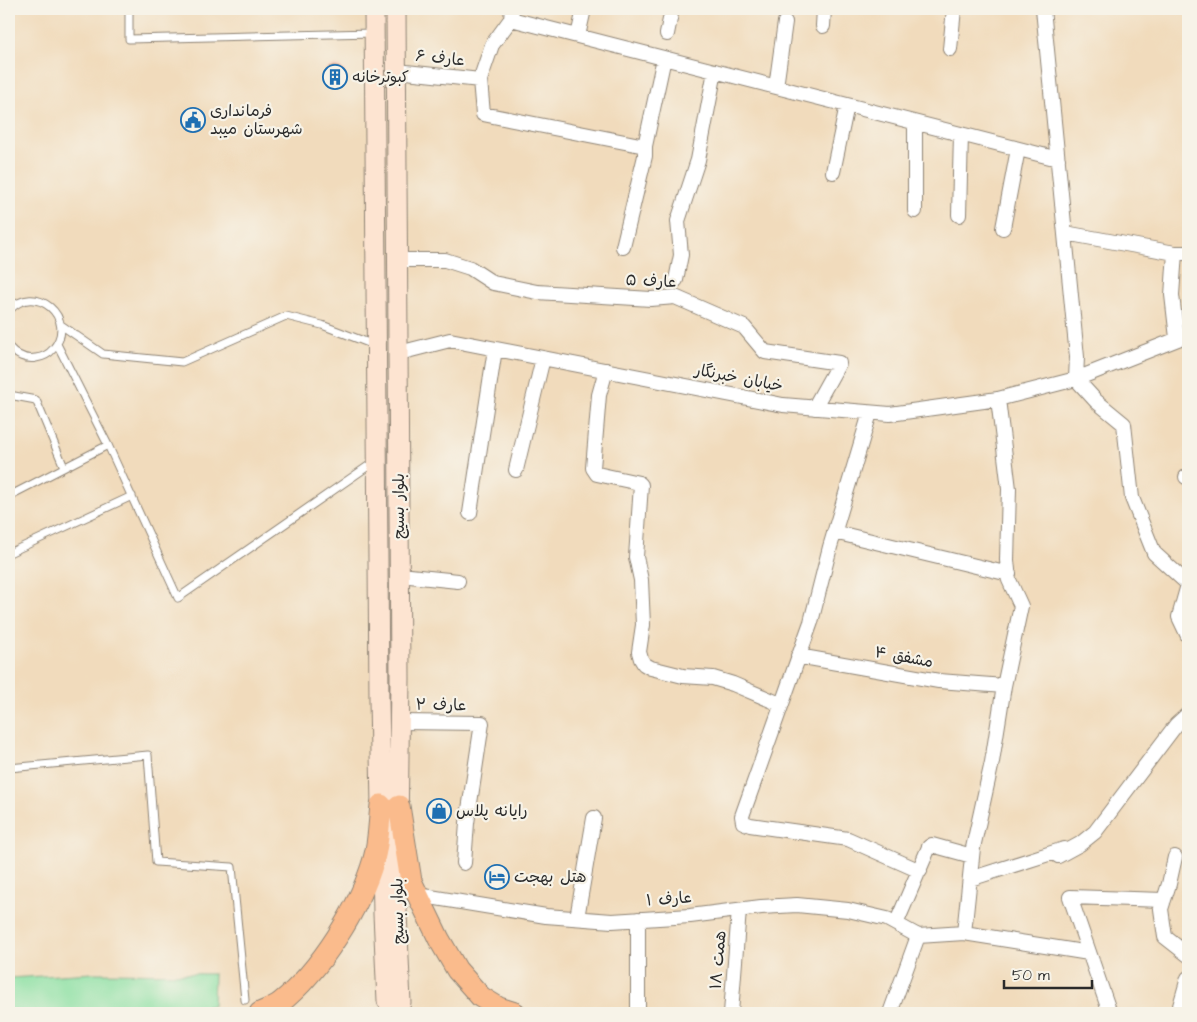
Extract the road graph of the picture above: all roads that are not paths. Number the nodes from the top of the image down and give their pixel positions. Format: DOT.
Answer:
graph roads {
  1 [pos="128,9"];
  2 [pos="374,9"];
  3 [pos="396,9"];
  4 [pos="584,9"];
  5 [pos="672,9"];
  6 [pos="824,9"];
  7 [pos="954,9"];
  8 [pos="1043,9"];
  9 [pos="512,14"];
  10 [pos="785,22"];
  11 [pos="823,26"];
  12 [pos="374,33"];
  13 [pos="667,34"];
  14 [pos="578,36"];
  15 [pos="950,49"];
  16 [pos="664,58"];
  17 [pos="397,71"];
  18 [pos="714,71"];
  19 [pos="480,80"];
  20 [pos="776,87"];
  21 [pos="847,105"];
  22 [pos="915,123"];
  23 [pos="961,134"];
  24 [pos="645,146"];
  25 [pos="1018,149"];
  26 [pos="1058,159"];
  27 [pos="833,172"];
  28 [pos="915,211"];
  29 [pos="959,215"];
  30 [pos="1003,228"];
  31 [pos="1065,233"];
  32 [pos="623,247"];
  33 [pos="1181,253"];
  34 [pos="398,260"];
  35 [pos="676,280"];
  36 [pos="9,311"];
  37 [pos="61,325"];
  38 [pos="1182,337"];
  39 [pos="57,344"];
  40 [pos="376,346"];
  41 [pos="9,347"];
  42 [pos="495,349"];
  43 [pos="398,353"];
  44 [pos="543,358"];
  45 [pos="606,370"];
  46 [pos="1076,379"];
  47 [pos="9,395"];
  48 [pos="998,399"];
  49 [pos="814,408"];
  50 [pos="870,413"];
  51 [pos="108,445"];
  52 [pos="376,461"];
  53 [pos="64,467"];
  54 [pos="516,470"];
  55 [pos="9,496"];
  56 [pos="132,496"];
  57 [pos="470,513"];
  58 [pos="834,532"];
  59 [pos="9,552"];
  60 [pos="1009,574"];
  61 [pos="400,575"];
  62 [pos="458,581"];
  63 [pos="1188,584"];
  64 [pos="378,630"];
  65 [pos="400,630"];
  66 [pos="1188,636"];
  67 [pos="798,656"];
  68 [pos="1004,686"];
  69 [pos="780,704"];
  70 [pos="1188,714"];
  71 [pos="400,722"];
  72 [pos="9,768"];
  73 [pos="390,806"];
  74 [pos="594,818"];
  75 [pos="1080,844"];
  76 [pos="972,856"];
  77 [pos="1058,856"];
  78 [pos="1175,857"];
  79 [pos="464,863"];
  80 [pos="920,871"];
  81 [pos="970,879"];
  82 [pos="418,895"];
  83 [pos="1164,900"];
  84 [pos="739,910"];
  85 [pos="577,918"];
  86 [pos="638,919"];
  87 [pos="896,924"];
  88 [pos="964,933"];
  89 [pos="918,936"];
  90 [pos="1089,953"];
  91 [pos="1188,955"];
  92 [pos="1188,978"];
  93 [pos="394,1002"];
  94 [pos="252,1007"];
  95 [pos="515,1013"];
  96 [pos="638,1013"];
  97 [pos="731,1013"];
  98 [pos="890,1013"];
  99 [pos="1110,1013"];
  100 [pos="1178,1013"];
  1 -- 12 [label="lane"];
  2 -- 12 [label="main road, بلوار بسیج"];
  3 -- 17 [label="main road, بلوار بسیج"];
  4 -- 14 [label="street"];
  5 -- 13 [label="street"];
  6 -- 11 [label="street"];
  7 -- 15 [label="street"];
  8 -- 26 [label="street"];
  9 -- 14 [label="street"];
  9 -- 19 [label="street"];
  10 -- 20 [label="street"];
  12 -- 40 [label="main road, بلوار بسیج"];
  14 -- 16 [label="street"];
  16 -- 18 [label="street"];
  16 -- 24 [label="street"];
  17 -- 19 [label="street, عارف ۶"];
  17 -- 34 [label="main road, بلوار بسیج"];
  18 -- 20 [label="street"];
  18 -- 35 [label="street"];
  19 -- 24 [label="street"];
  20 -- 21 [label="street"];
  21 -- 22 [label="street"];
  21 -- 27 [label="street"];
  22 -- 23 [label="street"];
  22 -- 28 [label="street"];
  23 -- 25 [label="street"];
  23 -- 29 [label="street"];
  24 -- 32 [label="street"];
  25 -- 26 [label="street"];
  25 -- 30 [label="street"];
  26 -- 31 [label="street"];
  31 -- 33 [label="street"];
  31 -- 46 [label="street"];
  33 -- 38 [label="street"];
  34 -- 43 [label="main road, بلوار بسیج"];
  34 -- 49 [label="street, عارف ۵"];
  36 -- 37 [label="lane"];
  37 -- 39 [label="lane"];
  37 -- 40 [label="lane"];
  38 -- 46 [label="street, خیابان خبرنگار"];
  39 -- 41 [label="lane"];
  39 -- 51 [label="lane"];
  40 -- 52 [label="main road, بلوار بسیج"];
  42 -- 43 [label="street, خیابان خبرنگار"];
  42 -- 44 [label="street, خیابان خبرنگار"];
  42 -- 57 [label="street"];
  43 -- 61 [label="main road, بلوار بسیج"];
  44 -- 45 [label="street, خیابان خبرنگار"];
  44 -- 54 [label="street"];
  45 -- 49 [label="street, خیابان خبرنگار"];
  45 -- 69 [label="street"];
  46 -- 48 [label="street, خیابان خبرنگار"];
  46 -- 63 [label="street"];
  47 -- 53 [label="lane"];
  48 -- 50 [label="street, خیابان خبرنگار"];
  48 -- 60 [label="street"];
  49 -- 50 [label="street, خیابان خبرنگار"];
  50 -- 58 [label="street"];
  51 -- 53 [label="lane"];
  51 -- 56 [label="lane"];
  52 -- 56 [label="lane"];
  52 -- 64 [label="main road, بلوار بسیج"];
  53 -- 55 [label="lane"];
  56 -- 59 [label="lane"];
  58 -- 60 [label="street"];
  58 -- 67 [label="street"];
  60 -- 68 [label="street"];
  61 -- 62 [label="street"];
  61 -- 65 [label="main road, بلوار بسیج"];
  63 -- 66 [label="street"];
  64 -- 65 [label="main road"];
  64 -- 73 [label="main road, بلوار بسیج"];
  65 -- 71 [label="main road, بلوار بسیج"];
  67 -- 68 [label="street, مشفق ۴"];
  67 -- 69 [label="street"];
  68 -- 76 [label="street"];
  69 -- 80 [label="street"];
  70 -- 75 [label="street"];
  71 -- 73 [label="main road, بلوار بسیج"];
  71 -- 79 [label="street, عارف ۲"];
  72 -- 94 [label="lane"];
  73 -- 82 [label="main road"];
  73 -- 93 [label="main road, بلوار بسیج"];
  73 -- 94 [label="main road"];
  74 -- 85 [label="street"];
  75 -- 77 [label="street"];
  75 -- 81 [label="street"];
  76 -- 80 [label="street"];
  76 -- 81 [label="street"];
  78 -- 83 [label="street"];
  80 -- 87 [label="street"];
  81 -- 88 [label="street"];
  82 -- 85 [label="street, عارف ۱"];
  82 -- 95 [label="main road"];
  83 -- 90 [label="street"];
  83 -- 91 [label="street"];
  84 -- 86 [label="street, عارف ۱"];
  84 -- 87 [label="street, عارف ۱"];
  84 -- 97 [label="street, همت ۱۸"];
  85 -- 86 [label="street, عارف ۱"];
  86 -- 96 [label="street"];
  87 -- 89 [label="street, عارف ۱"];
  88 -- 89 [label="street"];
  88 -- 90 [label="street"];
  89 -- 98 [label="street"];
  90 -- 99 [label="street"];
  92 -- 100 [label="street"];
}
